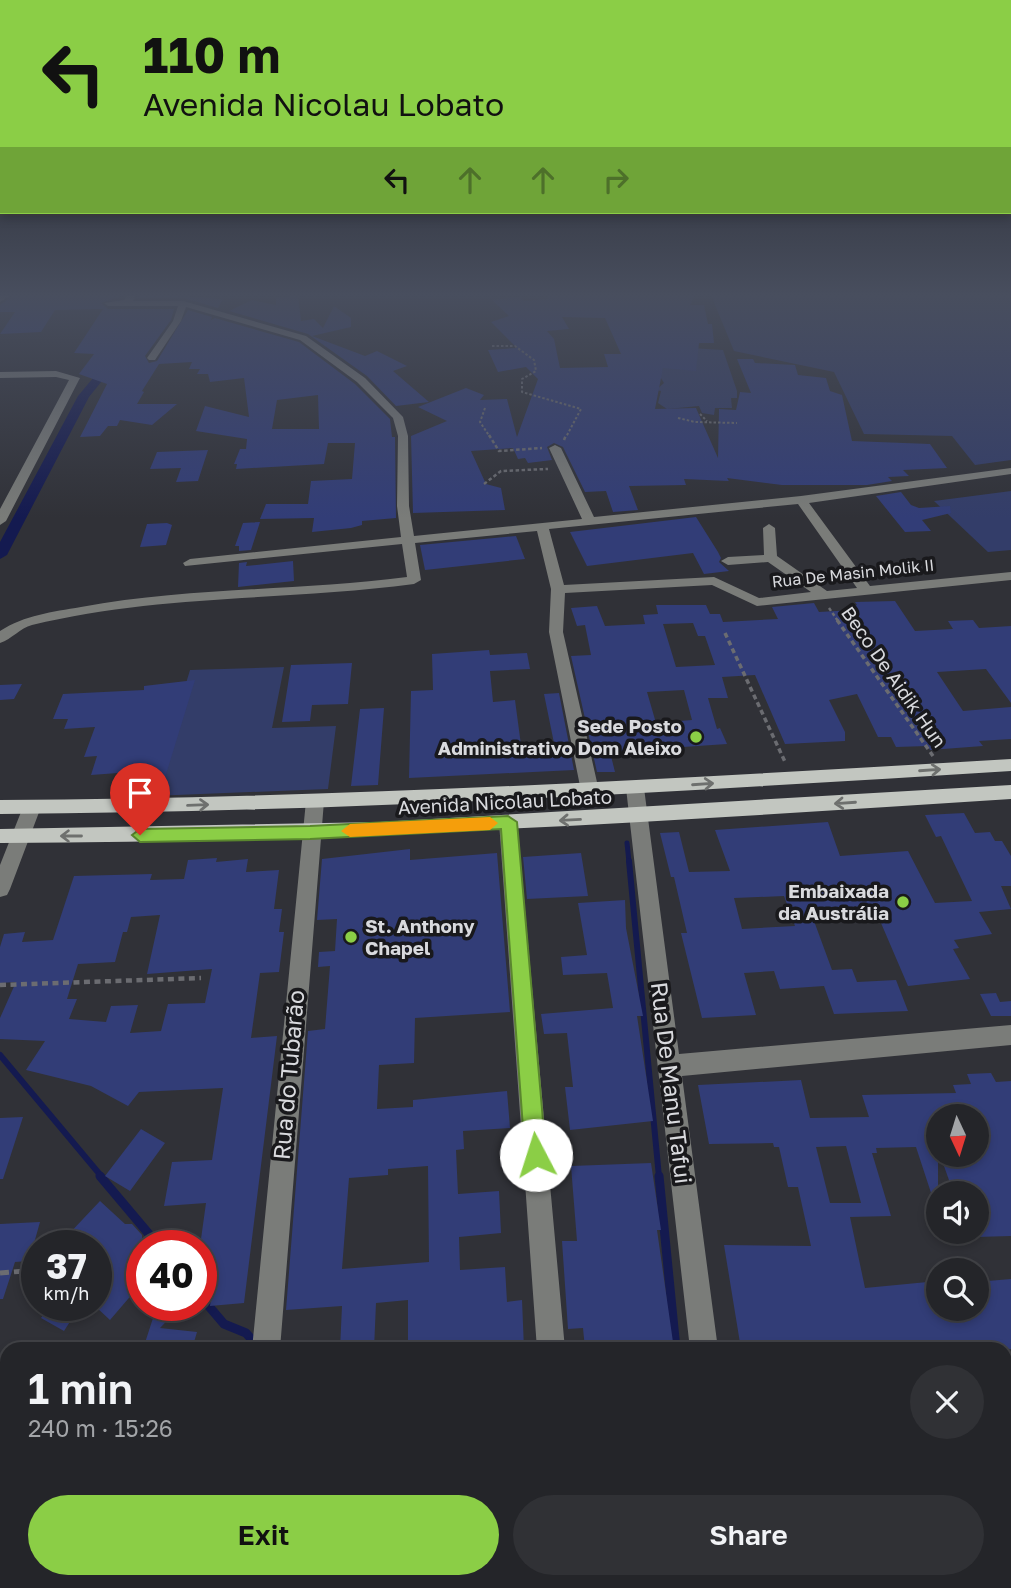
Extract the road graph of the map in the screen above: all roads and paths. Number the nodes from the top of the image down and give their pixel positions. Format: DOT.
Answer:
graph roads {
  1 [pos="346,369"];
  2 [pos="536,369"];
  3 [pos="0,375"];
  4 [pos="485,408"];
  5 [pos="700,414"];
  6 [pos="678,418"];
  7 [pos="709,422"];
  8 [pos="737,423"];
  9 [pos="555,448"];
  10 [pos="564,470"];
  11 [pos="1011,471"];
  12 [pos="484,484"];
  13 [pos="800,500"];
  14 [pos="0,521"];
  15 [pos="589,521"];
  16 [pos="542,526"];
  17 [pos="769,527"];
  18 [pos="408,540"];
  19 [pos="771,558"];
  20 [pos="728,561"];
  21 [pos="190,563"];
  22 [pos="1011,576"];
  23 [pos="558,589"];
  24 [pos="866,590"];
  25 [pos="823,597"];
  26 [pos="725,633"];
  27 [pos="0,638"];
  28 [pos="1011,765"];
  29 [pos="942,769"];
  30 [pos="793,779"];
  31 [pos="635,788"];
  32 [pos="590,791"];
  33 [pos="1011,792"];
  34 [pos="315,801"];
  35 [pos="0,807"];
  36 [pos="32,807"];
  37 [pos="638,816"];
  38 [pos="508,822"];
  39 [pos="310,832"];
  40 [pos="0,836"];
  41 [pos="20,836"];
  42 [pos="0,889"];
  43 [pos="201,978"];
  44 [pos="0,985"];
  45 [pos="1011,1035"];
  46 [pos="669,1066"];
  47 [pos="21,1271"];
  48 [pos="0,1273"];
  49 [pos="267,1342"];
  50 [pos="550,1342"];
  51 [pos="703,1342"];
  1 -- 18 [label="street"];
  2 -- 9 [label="path"];
  3 -- 14 [label="street"];
  4 -- 9 [label="path"];
  5 -- 7 [label="path"];
  6 -- 7 [label="path"];
  7 -- 8 [label="path"];
  9 -- 10 [label="street"];
  10 -- 12 [label="path"];
  10 -- 15 [label="street"];
  11 -- 13 [label="street"];
  13 -- 15 [label="street"];
  13 -- 24 [label="street"];
  15 -- 16 [label="street"];
  16 -- 18 [label="street"];
  16 -- 23 [label="street"];
  17 -- 19 [label="street"];
  18 -- 21 [label="street"];
  18 -- 27 [label="street"];
  19 -- 20 [label="street"];
  19 -- 25 [label="street"];
  22 -- 24 [label="street, Rua De Masin Molik II"];
  23 -- 25 [label="street, Rua De Masin Molik II"];
  23 -- 32 [label="street"];
  24 -- 25 [label="street, Rua De Masin Molik II"];
  25 -- 29 [label="path, Beco De Aidik Hun"];
  26 -- 30 [label="path"];
  28 -- 29 [label="main road, Avenida Nicolau Lobato"];
  30 -- 29 [label="main road, Avenida Nicolau Lobato, one-way"];
  31 -- 30 [label="main road, Avenida Nicolau Lobato, one-way"];
  31 -- 32 [label="main road, Avenida Nicolau Lobato"];
  31 -- 37 [label="street, Rua De Manu Tafui"];
  32 -- 34 [label="main road, Avenida Nicolau Lobato"];
  33 -- 37 [label="main road, Avenida Nicolau Lobato, one-way"];
  36 -- 34 [label="main road, Avenida Nicolau Lobato, one-way"];
  34 -- 39 [label="street, Rua do Tubarão"];
  35 -- 36 [label="main road, Avenida Nicolau Lobato"];
  36 -- 41 [label="street"];
  37 -- 38 [label="main road, Avenida Nicolau Lobato, one-way"];
  37 -- 46 [label="street, Rua De Manu Tafui"];
  38 -- 39 [label="main road, Avenida Nicolau Lobato"];
  38 -- 50 [label="street"];
  39 -- 41 [label="main road, Avenida Nicolau Lobato, one-way"];
  39 -- 49 [label="street, Rua do Tubarão"];
  40 -- 41 [label="main road, Avenida Nicolau Lobato"];
  41 -- 42 [label="street"];
  43 -- 44 [label="path"];
  45 -- 46 [label="street"];
  46 -- 51 [label="street, Rua De Manu Tafui"];
  47 -- 48 [label="path"];
}
